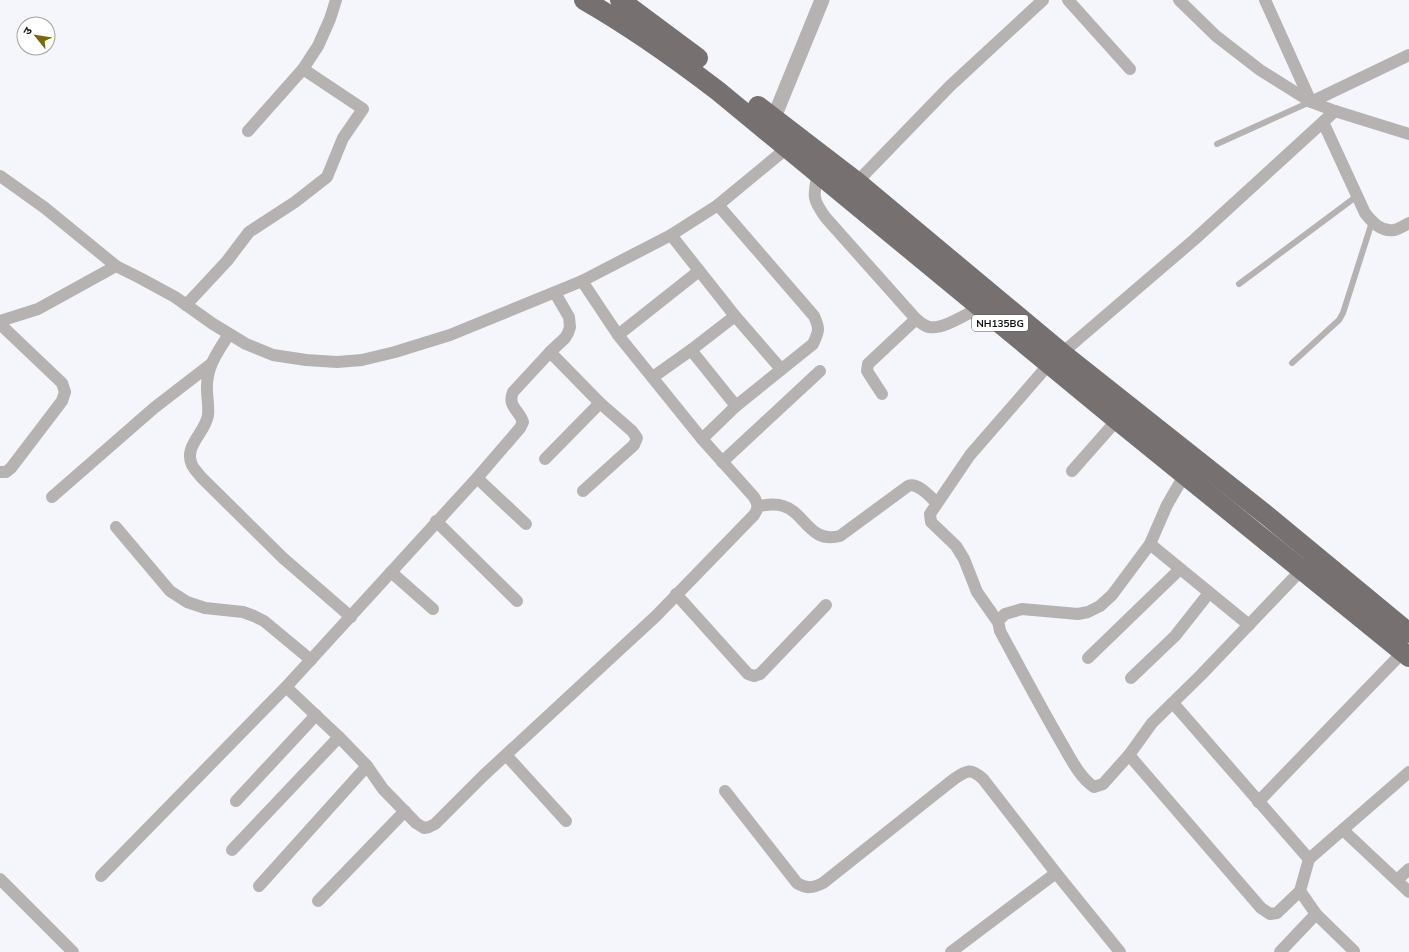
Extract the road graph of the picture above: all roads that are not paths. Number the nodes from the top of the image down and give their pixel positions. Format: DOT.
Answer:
graph roads {
  1 [pos="336,0"];
  2 [pos="584,0"];
  3 [pos="620,0"];
  4 [pos="822,0"];
  5 [pos="1043,0"];
  6 [pos="1068,0"];
  7 [pos="1179,0"];
  8 [pos="1264,0"];
  9 [pos="1409,56"];
  10 [pos="303,69"];
  11 [pos="1130,69"];
  12 [pos="1311,102"];
  13 [pos="1335,111"];
  14 [pos="1323,122"];
  15 [pos="771,124"];
  16 [pos="248,131"];
  17 [pos="1409,134"];
  18 [pos="1217,144"];
  19 [pos="787,148"];
  20 [pos="818,173"];
  21 [pos="0,176"];
  22 [pos="857,182"];
  23 [pos="1357,196"];
  24 [pos="718,205"];
  25 [pos="1372,222"];
  26 [pos="1409,222"];
  27 [pos="671,235"];
  28 [pos="116,266"];
  29 [pos="699,271"];
  30 [pos="582,281"];
  31 [pos="1239,284"];
  32 [pos="555,293"];
  33 [pos="186,305"];
  34 [pos="980,307"];
  35 [pos="735,316"];
  36 [pos="916,319"];
  37 [pos="0,322"];
  38 [pos="229,334"];
  39 [pos="618,335"];
  40 [pos="691,350"];
  41 [pos="550,352"];
  42 [pos="1056,358"];
  43 [pos="1292,363"];
  44 [pos="211,364"];
  45 [pos="781,369"];
  46 [pos="820,371"];
  47 [pos="653,377"];
  48 [pos="882,394"];
  49 [pos="600,403"];
  50 [pos="736,406"];
  51 [pos="1117,420"];
  52 [pos="702,439"];
  53 [pos="545,459"];
  54 [pos="722,462"];
  55 [pos="1072,471"];
  56 [pos="0,472"];
  57 [pos="1185,474"];
  58 [pos="476,478"];
  59 [pos="583,491"];
  60 [pos="52,496"];
  61 [pos="937,503"];
  62 [pos="758,506"];
  63 [pos="436,521"];
  64 [pos="526,524"];
  65 [pos="116,527"];
  66 [pos="1150,544"];
  67 [pos="1308,562"];
  68 [pos="1180,569"];
  69 [pos="391,572"];
  70 [pos="1209,593"];
  71 [pos="676,594"];
  72 [pos="517,601"];
  73 [pos="826,605"];
  74 [pos="433,609"];
  75 [pos="351,617"];
  76 [pos="998,622"];
  77 [pos="1249,625"];
  78 [pos="1409,633"];
  79 [pos="1406,654"];
  80 [pos="1088,658"];
  81 [pos="311,660"];
  82 [pos="1131,678"];
  83 [pos="286,687"];
  84 [pos="1173,703"];
  85 [pos="316,715"];
  86 [pos="339,737"];
  87 [pos="506,755"];
  88 [pos="1129,755"];
  89 [pos="367,766"];
  90 [pos="1409,772"];
  91 [pos="725,791"];
  92 [pos="236,801"];
  93 [pos="1258,802"];
  94 [pos="405,811"];
  95 [pos="566,821"];
  96 [pos="1343,830"];
  97 [pos="232,850"];
  98 [pos="1310,859"];
  99 [pos="1409,869"];
  100 [pos="1056,872"];
  101 [pos="101,876"];
  102 [pos="0,879"];
  103 [pos="1397,880"];
  104 [pos="259,886"];
  105 [pos="1300,891"];
  106 [pos="1409,892"];
  107 [pos="318,901"];
  108 [pos="1316,914"];
  109 [pos="73,952"];
  110 [pos="951,952"];
  111 [pos="1120,952"];
  112 [pos="1280,952"];
  113 [pos="1355,952"];
  1 -- 10 [label="street"];
  2 -- 15 [label="highway, NH135BG"];
  3 -- 15 [label="highway, NH135BG"];
  4 -- 15 [label="street"];
  5 -- 22 [label="street"];
  6 -- 11 [label="street"];
  7 -- 12 [label="street"];
  8 -- 12 [label="street"];
  9 -- 12 [label="street"];
  10 -- 16 [label="street"];
  10 -- 33 [label="street"];
  12 -- 13 [label="street"];
  12 -- 18 [label="lane"];
  13 -- 14 [label="street"];
  13 -- 17 [label="street"];
  14 -- 23 [label="street"];
  14 -- 42 [label="street"];
  15 -- 19 [label="highway, NH135BG"];
  15 -- 22 [label="highway, NH135BG"];
  19 -- 20 [label="highway, NH135BG"];
  19 -- 24 [label="street"];
  20 -- 34 [label="highway, NH135BG"];
  20 -- 36 [label="street"];
  21 -- 28 [label="street"];
  22 -- 42 [label="highway, NH135BG"];
  23 -- 25 [label="street"];
  23 -- 31 [label="lane"];
  24 -- 27 [label="street"];
  24 -- 45 [label="street"];
  25 -- 26 [label="street"];
  25 -- 43 [label="lane"];
  27 -- 29 [label="street"];
  27 -- 30 [label="street"];
  28 -- 33 [label="street"];
  28 -- 37 [label="street"];
  29 -- 35 [label="street"];
  29 -- 39 [label="street"];
  30 -- 32 [label="street"];
  30 -- 39 [label="street"];
  32 -- 38 [label="street"];
  32 -- 41 [label="street"];
  33 -- 38 [label="street"];
  34 -- 36 [label="street"];
  34 -- 42 [label="highway, NH135BG"];
  35 -- 40 [label="street"];
  35 -- 45 [label="street"];
  36 -- 48 [label="street"];
  37 -- 56 [label="street"];
  38 -- 44 [label="street"];
  39 -- 47 [label="street"];
  40 -- 47 [label="street"];
  40 -- 50 [label="street"];
  41 -- 49 [label="street"];
  41 -- 58 [label="street"];
  42 -- 51 [label="highway, NH135BG"];
  42 -- 61 [label="street"];
  42 -- 67 [label="highway, NH135BG"];
  44 -- 60 [label="street"];
  44 -- 75 [label="street"];
  45 -- 50 [label="street"];
  46 -- 54 [label="street"];
  47 -- 52 [label="street"];
  49 -- 53 [label="street"];
  49 -- 59 [label="street"];
  50 -- 52 [label="street"];
  51 -- 55 [label="street"];
  51 -- 57 [label="highway, NH135BG"];
  52 -- 54 [label="street"];
  54 -- 62 [label="street"];
  57 -- 66 [label="street"];
  57 -- 67 [label="highway, NH135BG"];
  58 -- 63 [label="street"];
  58 -- 64 [label="street"];
  61 -- 62 [label="street"];
  61 -- 76 [label="street"];
  62 -- 71 [label="street"];
  63 -- 69 [label="street"];
  63 -- 72 [label="street"];
  65 -- 81 [label="street"];
  66 -- 68 [label="street"];
  66 -- 76 [label="street"];
  67 -- 77 [label="street"];
  67 -- 78 [label="highway, NH135BG"];
  67 -- 79 [label="highway, NH135BG"];
  68 -- 70 [label="street"];
  68 -- 80 [label="street"];
  69 -- 74 [label="street"];
  69 -- 75 [label="street"];
  70 -- 77 [label="street"];
  70 -- 82 [label="street"];
  71 -- 73 [label="street"];
  71 -- 87 [label="street"];
  75 -- 81 [label="street"];
  76 -- 88 [label="street"];
  77 -- 84 [label="street"];
  79 -- 93 [label="street"];
  81 -- 83 [label="street"];
  83 -- 85 [label="street"];
  83 -- 101 [label="street"];
  84 -- 88 [label="street"];
  84 -- 93 [label="street"];
  85 -- 86 [label="street"];
  85 -- 92 [label="street"];
  86 -- 89 [label="street"];
  86 -- 97 [label="street"];
  87 -- 94 [label="street"];
  87 -- 95 [label="street"];
  88 -- 105 [label="street"];
  89 -- 94 [label="street"];
  89 -- 104 [label="street"];
  90 -- 96 [label="street"];
  91 -- 100 [label="street"];
  93 -- 98 [label="street"];
  94 -- 107 [label="street"];
  96 -- 98 [label="street"];
  96 -- 103 [label="street"];
  98 -- 105 [label="street"];
  99 -- 103 [label="street"];
  100 -- 110 [label="street"];
  100 -- 111 [label="street"];
  102 -- 109 [label="street"];
  103 -- 106 [label="street"];
  105 -- 108 [label="street"];
  108 -- 112 [label="street"];
  108 -- 113 [label="street"];
}
